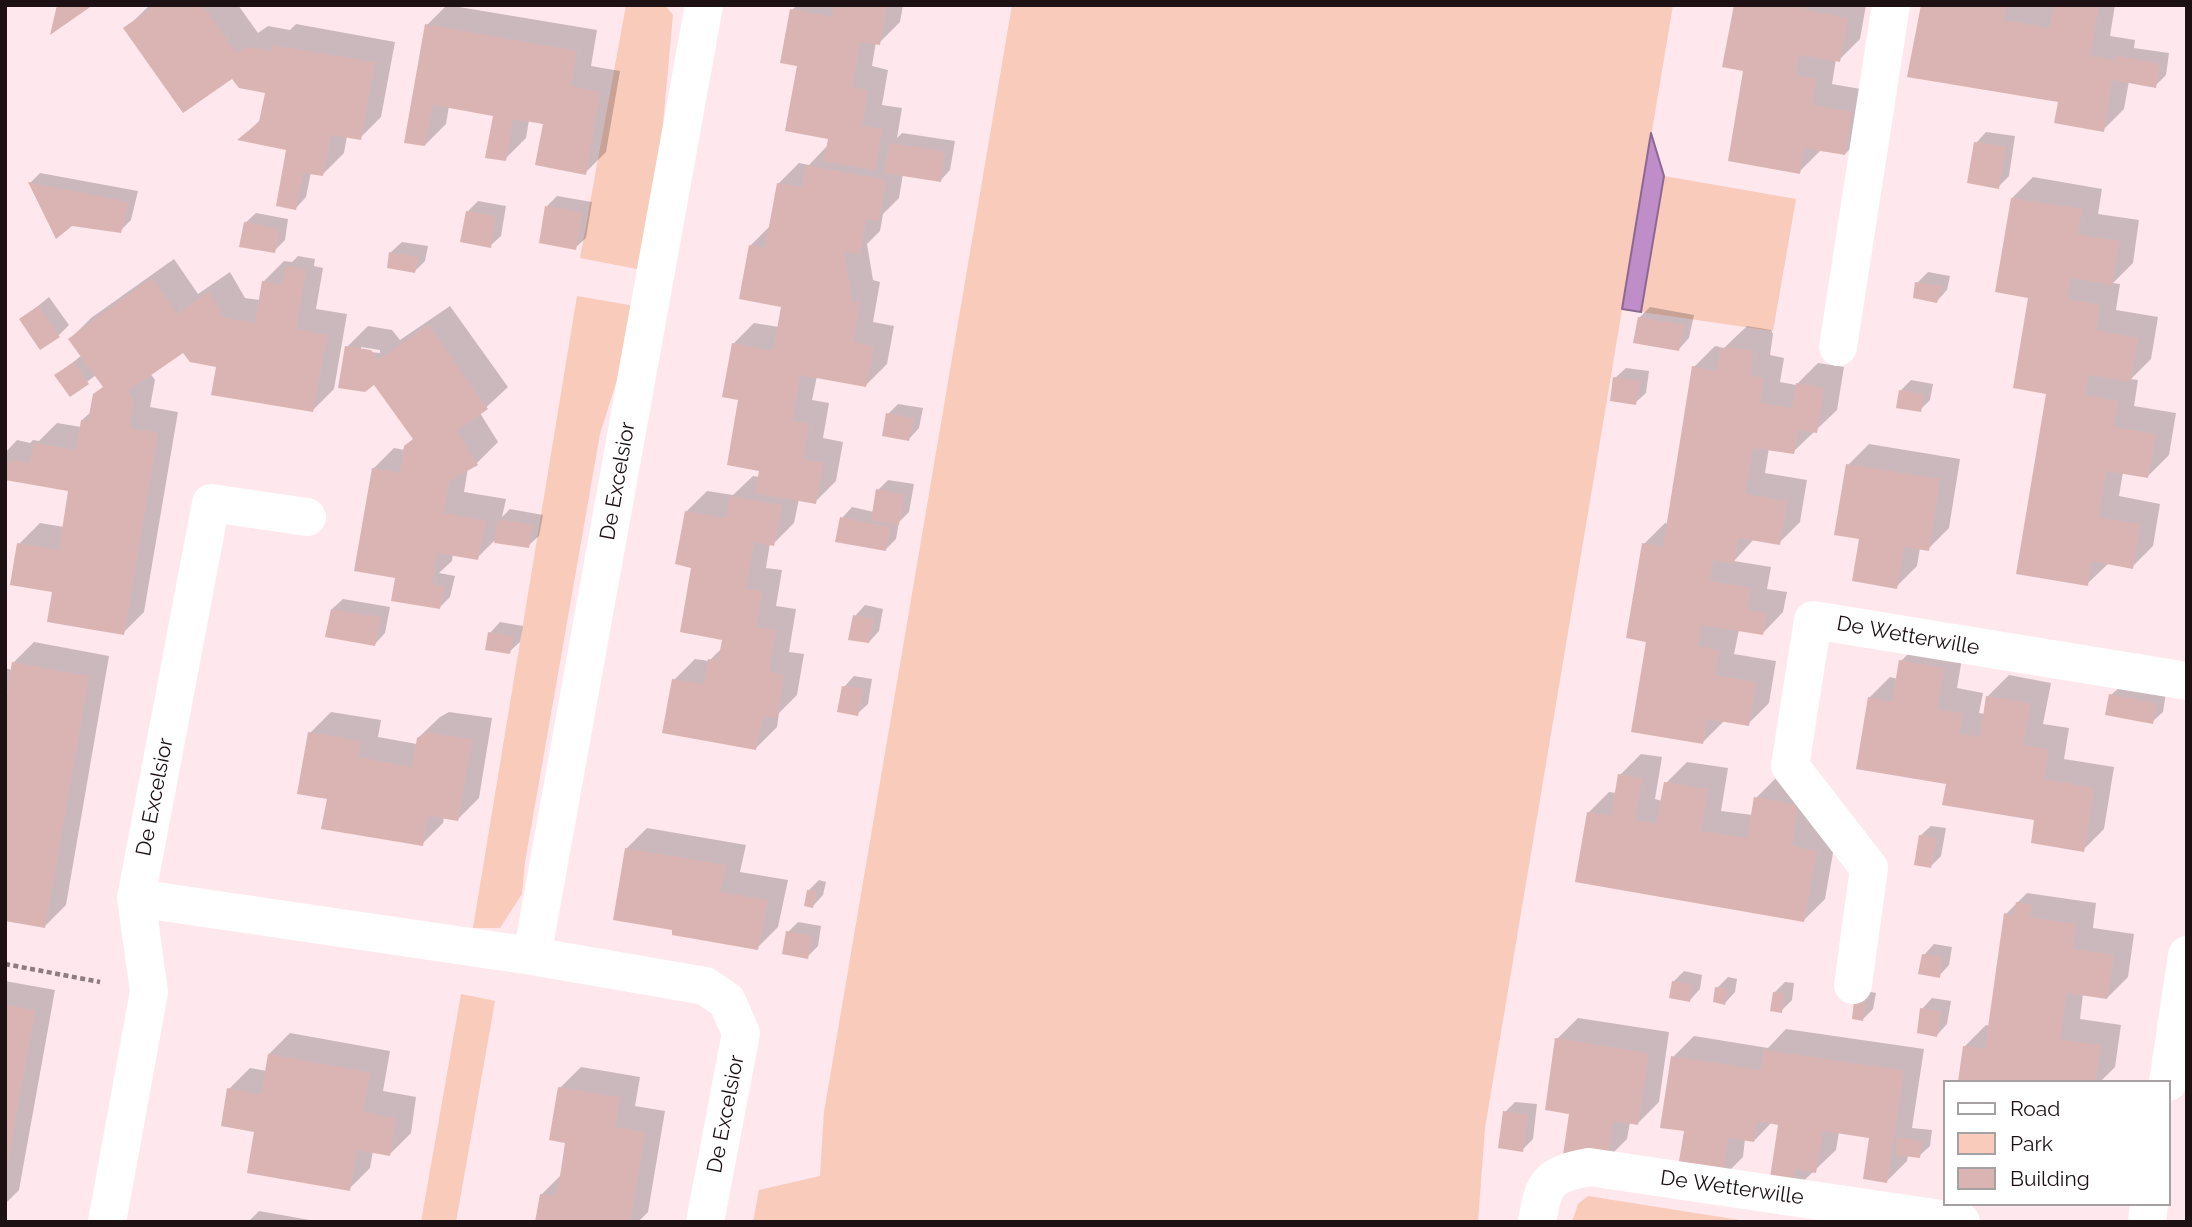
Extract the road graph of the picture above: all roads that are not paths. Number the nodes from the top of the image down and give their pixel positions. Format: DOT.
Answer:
graph roads {
  1 [pos="704,5"];
  2 [pos="1891,5"];
  3 [pos="1838,347"];
  4 [pos="307,517"];
  5 [pos="2187,681"];
  6 [pos="136,898"];
  7 [pos="2187,955"];
  8 [pos="532,956"];
  9 [pos="1853,985"];
  10 [pos="2168,1080"];
  11 [pos="107,1222"];
  12 [pos="705,1222"];
  13 [pos="1537,1222"];
  14 [pos="1961,1222"];
  1 -- 8 [label="street, De Excelsior"];
  2 -- 3 [label="street"];
  4 -- 6 [label="street, De Excelsior"];
  5 -- 9 [label="street, De Wetterwille"];
  6 -- 8 [label="street, De Excelsior"];
  6 -- 11 [label="street, De Excelsior"];
  7 -- 10 [label="street"];
  8 -- 12 [label="street, De Excelsior"];
  13 -- 14 [label="street, De Wetterwille"];
}
